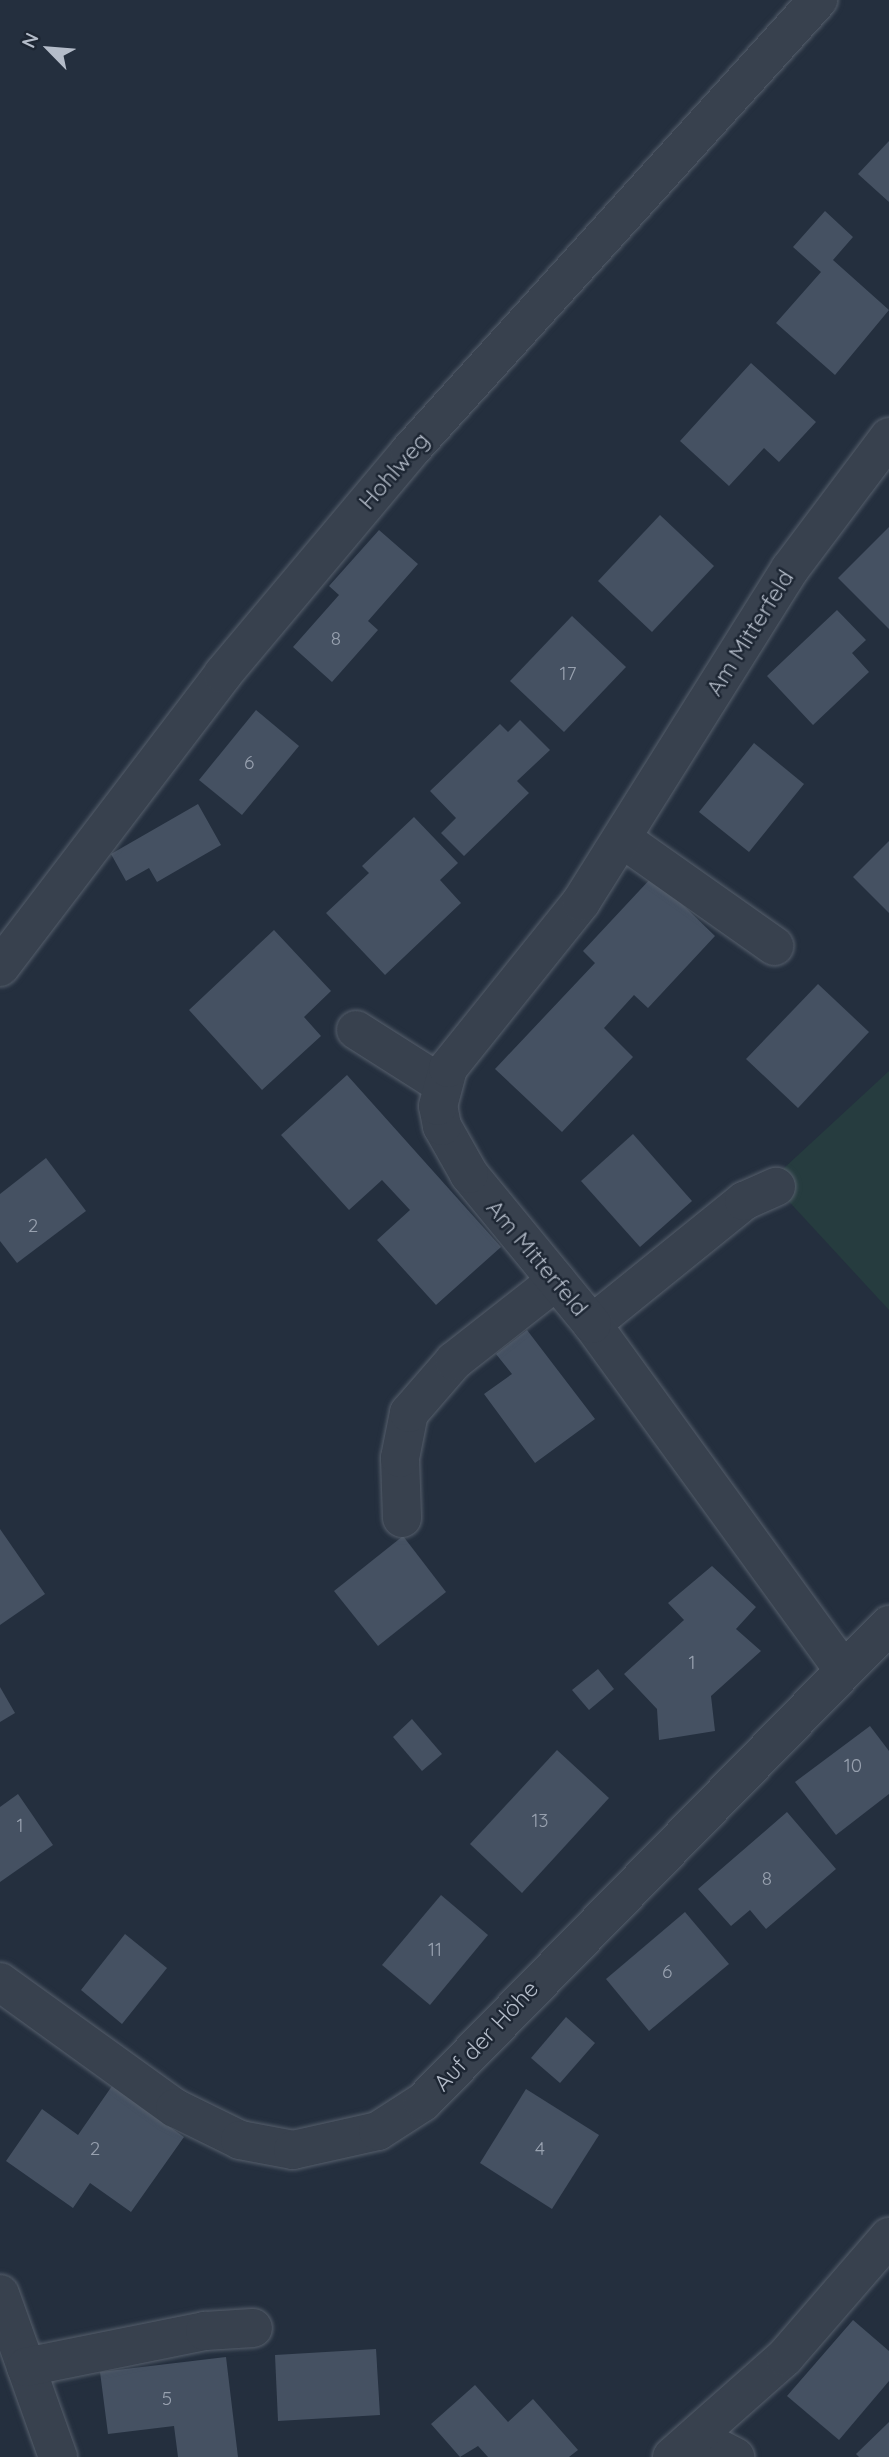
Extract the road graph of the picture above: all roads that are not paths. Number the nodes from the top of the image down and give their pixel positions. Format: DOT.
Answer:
graph roads {
  1 [pos="818,0"];
  2 [pos="889,437"];
  3 [pos="624,840"];
  4 [pos="775,946"];
  5 [pos="0,967"];
  6 [pos="356,1030"];
  7 [pos="441,1084"];
  8 [pos="776,1187"];
  9 [pos="556,1281"];
  10 [pos="592,1324"];
  11 [pos="402,1518"];
  12 [pos="889,1625"];
  13 [pos="842,1668"];
  14 [pos="0,1982"];
  15 [pos="889,2237"];
  16 [pos="0,2294"];
  17 [pos="253,2328"];
  18 [pos="26,2367"];
  19 [pos="685,2447"];
  20 [pos="58,2457"];
  21 [pos="735,2457"];
  1 -- 5 [label="street, Hohlweg"];
  2 -- 3 [label="street, Am Mitterfeld"];
  3 -- 4 [label="street"];
  3 -- 7 [label="street, Am Mitterfeld"];
  6 -- 7 [label="street"];
  7 -- 9 [label="street, Am Mitterfeld"];
  8 -- 10 [label="street"];
  9 -- 10 [label="street, Am Mitterfeld"];
  9 -- 11 [label="street"];
  10 -- 13 [label="street, Am Mitterfeld"];
  12 -- 13 [label="street, Auf der Höhe"];
  13 -- 14 [label="street, Auf der Höhe"];
  15 -- 19 [label="street"];
  16 -- 18 [label="street"];
  17 -- 18 [label="street"];
  18 -- 20 [label="street"];
  19 -- 21 [label="street"];
}
